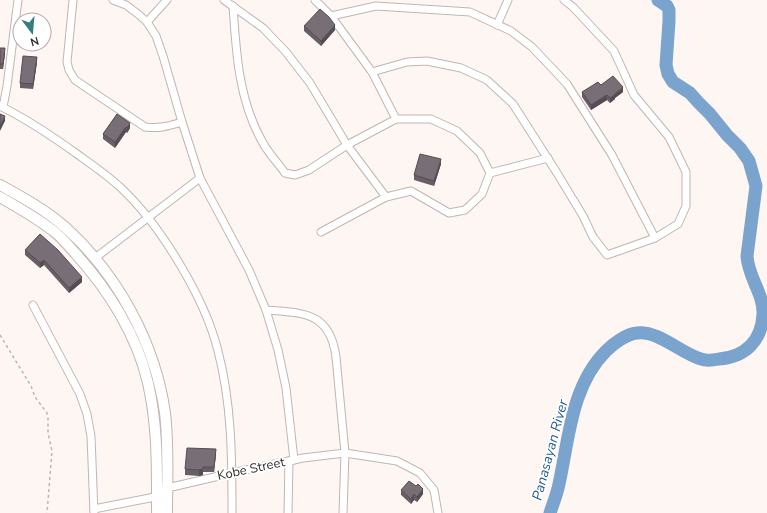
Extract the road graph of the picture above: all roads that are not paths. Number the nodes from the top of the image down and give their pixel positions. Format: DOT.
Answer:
graph roads {
  1 [pos="18,0"];
  2 [pos="73,0"];
  3 [pos="113,0"];
  4 [pos="167,0"];
  5 [pos="224,0"];
  6 [pos="315,0"];
  7 [pos="508,0"];
  8 [pos="564,0"];
  9 [pos="233,6"];
  10 [pos="331,16"];
  11 [pos="147,22"];
  12 [pos="497,25"];
  13 [pos="372,72"];
  14 [pos="2,106"];
  15 [pos="396,119"];
  16 [pos="182,122"];
  17 [pos="347,145"];
  18 [pos="548,158"];
  19 [pos="490,172"];
  20 [pos="200,178"];
  21 [pos="0,184"];
  22 [pos="0,197"];
  23 [pos="386,197"];
  24 [pos="148,217"];
  25 [pos="321,232"];
  26 [pos="655,238"];
  27 [pos="94,258"];
  28 [pos="33,305"];
  29 [pos="266,310"];
  30 [pos="345,453"];
  31 [pos="291,460"];
  32 [pos="232,473"];
  33 [pos="168,492"];
  34 [pos="157,494"];
  35 [pos="94,511"];
  36 [pos="157,513"];
  37 [pos="168,513"];
  38 [pos="232,513"];
  39 [pos="288,513"];
  40 [pos="343,513"];
  41 [pos="438,513"];
  1 -- 14 [label="street"];
  2 -- 16 [label="street"];
  3 -- 11 [label="street"];
  4 -- 11 [label="street"];
  5 -- 9 [label="street"];
  6 -- 10 [label="street"];
  7 -- 12 [label="street"];
  8 -- 26 [label="street"];
  9 -- 17 [label="street"];
  9 -- 17 [label="street"];
  10 -- 12 [label="street"];
  10 -- 13 [label="street"];
  11 -- 16 [label="street"];
  12 -- 26 [label="street"];
  13 -- 15 [label="street"];
  13 -- 18 [label="street"];
  14 -- 24 [label="street"];
  15 -- 17 [label="street"];
  15 -- 19 [label="street"];
  16 -- 20 [label="street"];
  17 -- 23 [label="street"];
  18 -- 19 [label="street"];
  18 -- 26 [label="street"];
  19 -- 23 [label="street"];
  20 -- 24 [label="street"];
  20 -- 29 [label="street"];
  21 -- 27 [label="street"];
  22 -- 34 [label="street"];
  23 -- 25 [label="street"];
  24 -- 27 [label="street"];
  24 -- 32 [label="street"];
  27 -- 33 [label="street"];
  28 -- 35 [label="street"];
  29 -- 30 [label="street"];
  29 -- 31 [label="street"];
  30 -- 31 [label="street, Kobe Street"];
  30 -- 40 [label="street"];
  30 -- 41 [label="street, Kobe Street"];
  31 -- 32 [label="street, Kobe Street"];
  31 -- 39 [label="street"];
  32 -- 33 [label="street, Kobe Street"];
  32 -- 38 [label="street"];
  33 -- 34 [label="street, Kobe Street"];
  33 -- 37 [label="street"];
  34 -- 35 [label="street, Kobe Street"];
  34 -- 36 [label="street"];
}
